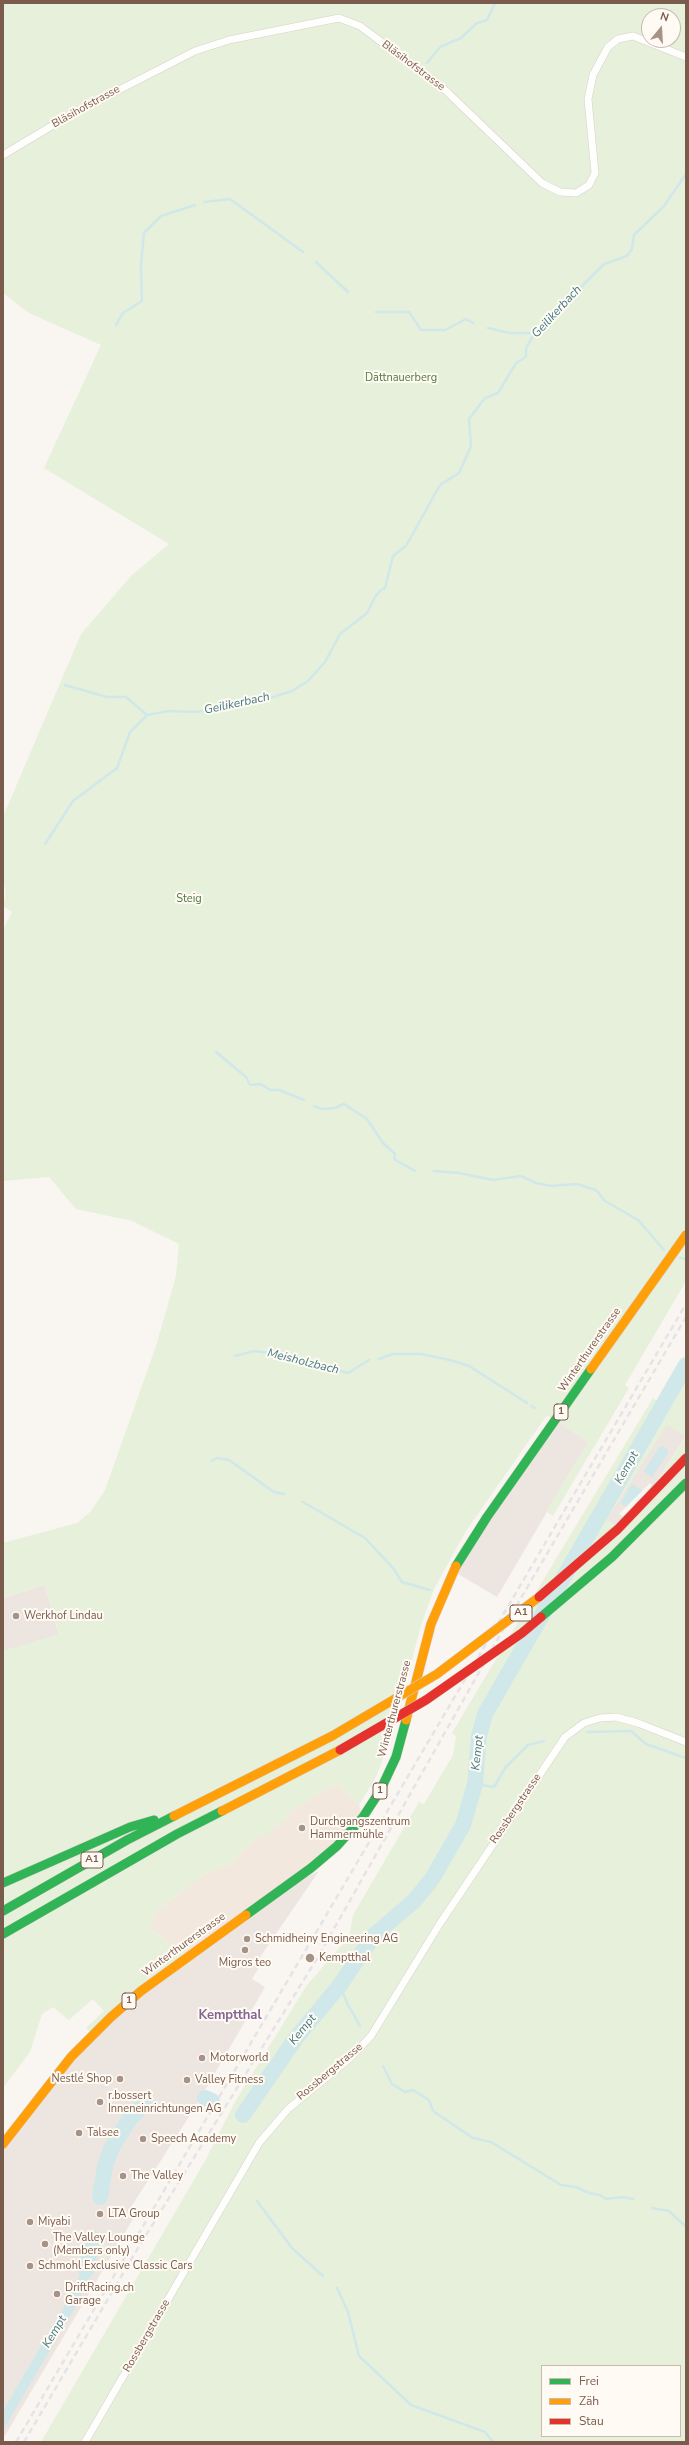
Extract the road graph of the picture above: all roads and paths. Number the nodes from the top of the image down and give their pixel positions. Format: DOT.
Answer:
graph roads {
  1 [pos="686,57"];
  2 [pos="3,155"];
  3 [pos="686,1235"];
  4 [pos="686,1458"];
  5 [pos="686,1482"];
  6 [pos="686,1742"];
  7 [pos="182,1811"];
  8 [pos="3,1883"];
  9 [pos="3,1912"];
  10 [pos="3,1934"];
  11 [pos="3,2144"];
  12 [pos="85,2442"];
  1 -- 2 [label="street, Bläsihofstrasse"];
  3 -- 11 [label="main road, Winterthurerstrasse / 1"];
  4 -- 7 [label="main road, A1, bridge"];
  5 -- 10 [label="main road, A1, bridge"];
  6 -- 12 [label="street, Rossbergstrasse"];
  7 -- 8 [label="main road"];
  7 -- 9 [label="main road, A1"];
}
